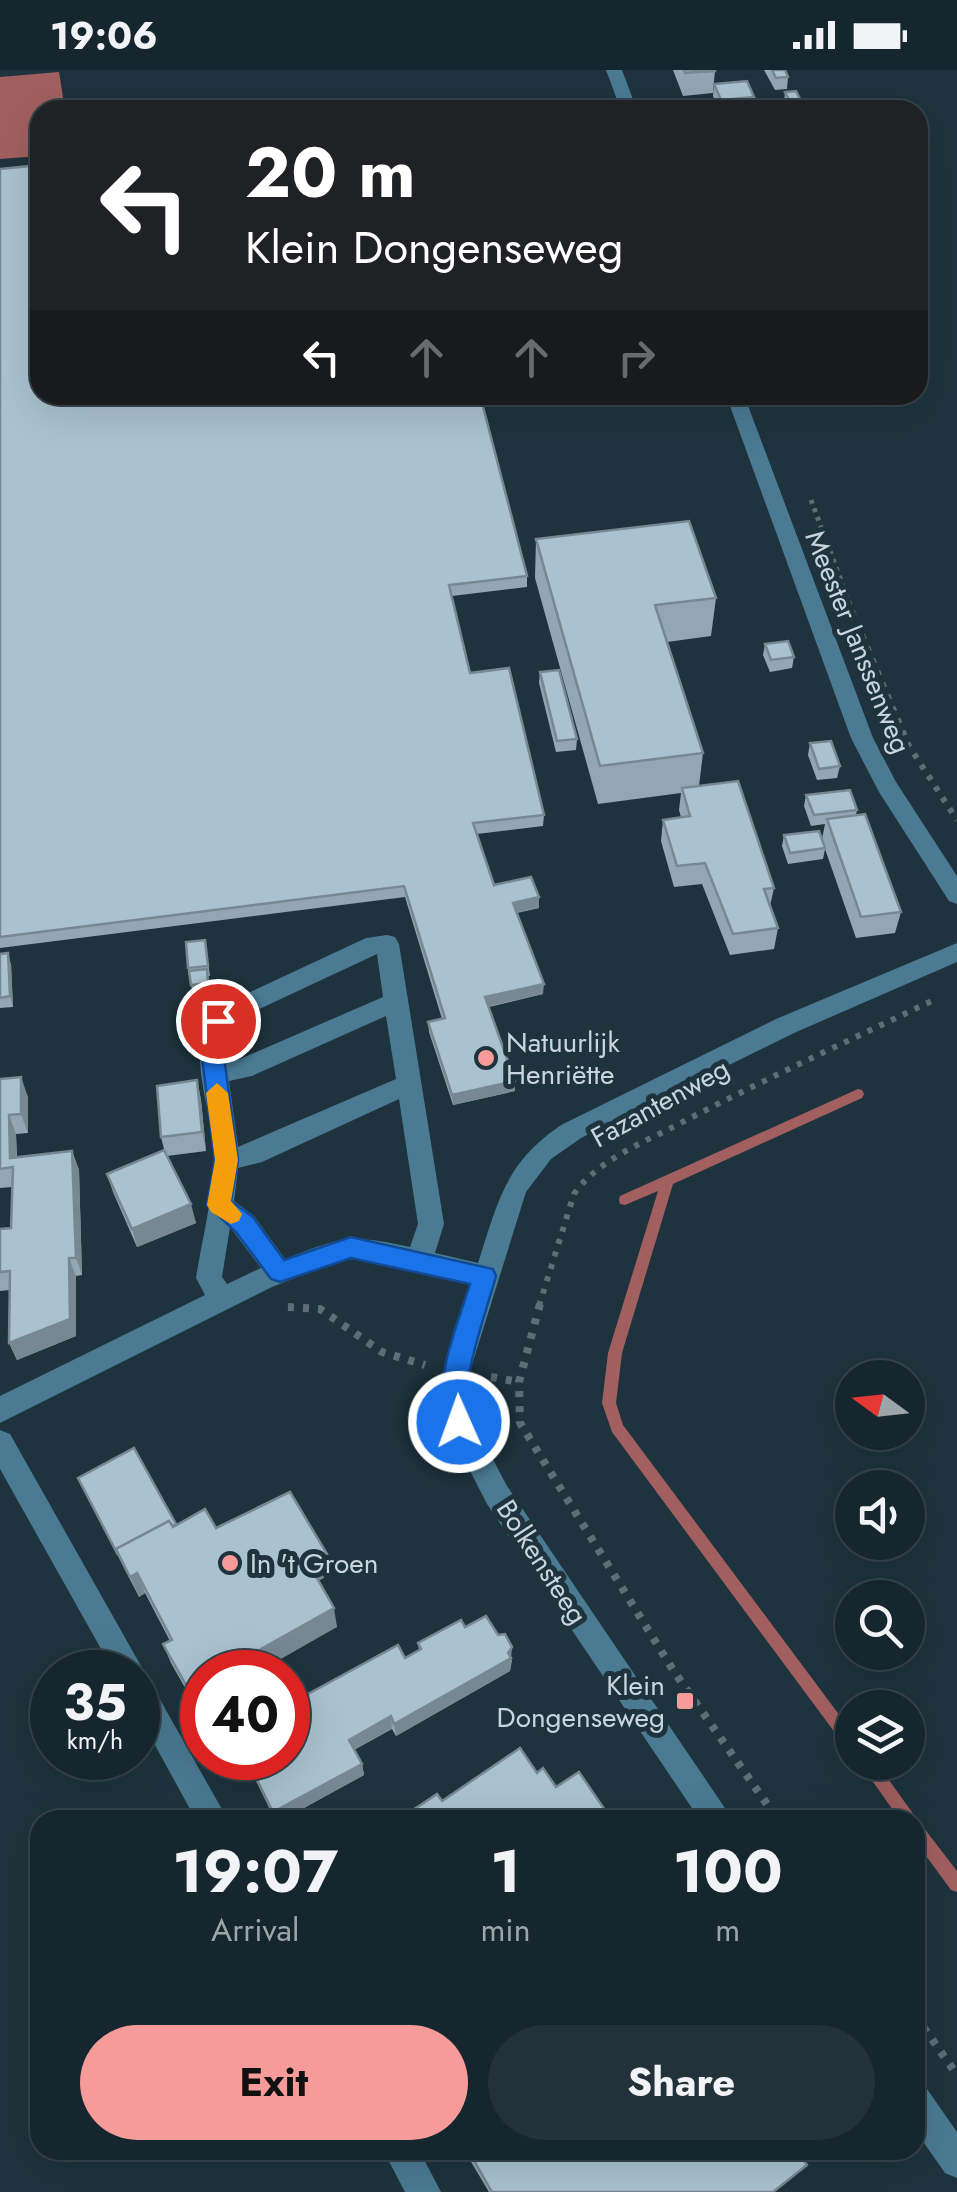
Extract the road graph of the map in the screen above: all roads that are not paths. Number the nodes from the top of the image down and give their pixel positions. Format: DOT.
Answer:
graph roads {
  1 [pos="614,70"];
  2 [pos="625,100"];
  3 [pos="739,405"];
  4 [pos="957,896"];
  5 [pos="957,952"];
  6 [pos="396,1004"];
  7 [pos="214,1072"];
  8 [pos="409,1086"];
  9 [pos="226,1160"];
  10 [pos="219,1205"];
  11 [pos="420,1262"];
  12 [pos="280,1272"];
  13 [pos="484,1276"];
  14 [pos="222,1300"];
  15 [pos="0,1410"];
  16 [pos="0,1443"];
  17 [pos="118,1650"];
  18 [pos="160,1725"];
  19 [pos="208,1810"];
  20 [pos="711,1810"];
  21 [pos="925,2115"];
  22 [pos="406,2160"];
  23 [pos="957,2161"];
  24 [pos="424,2192"];
  1 -- 2 [label="street"];
  3 -- 4 [label="street, Meester Janssenweg"];
  5 -- 13 [label="street, Fazantenweg"];
  6 -- 7 [label="street"];
  6 -- 7 [label="street"];
  6 -- 8 [label="street"];
  7 -- 9 [label="street"];
  8 -- 9 [label="street"];
  8 -- 11 [label="street"];
  9 -- 10 [label="street"];
  10 -- 12 [label="street"];
  10 -- 14 [label="street"];
  11 -- 12 [label="street"];
  11 -- 13 [label="street"];
  12 -- 14 [label="street"];
  13 -- 20 [label="street, Bolkensteeg"];
  14 -- 15 [label="street"];
  16 -- 17 [label="street"];
  18 -- 19 [label="street"];
  21 -- 23 [label="street"];
  22 -- 24 [label="street"];
}
